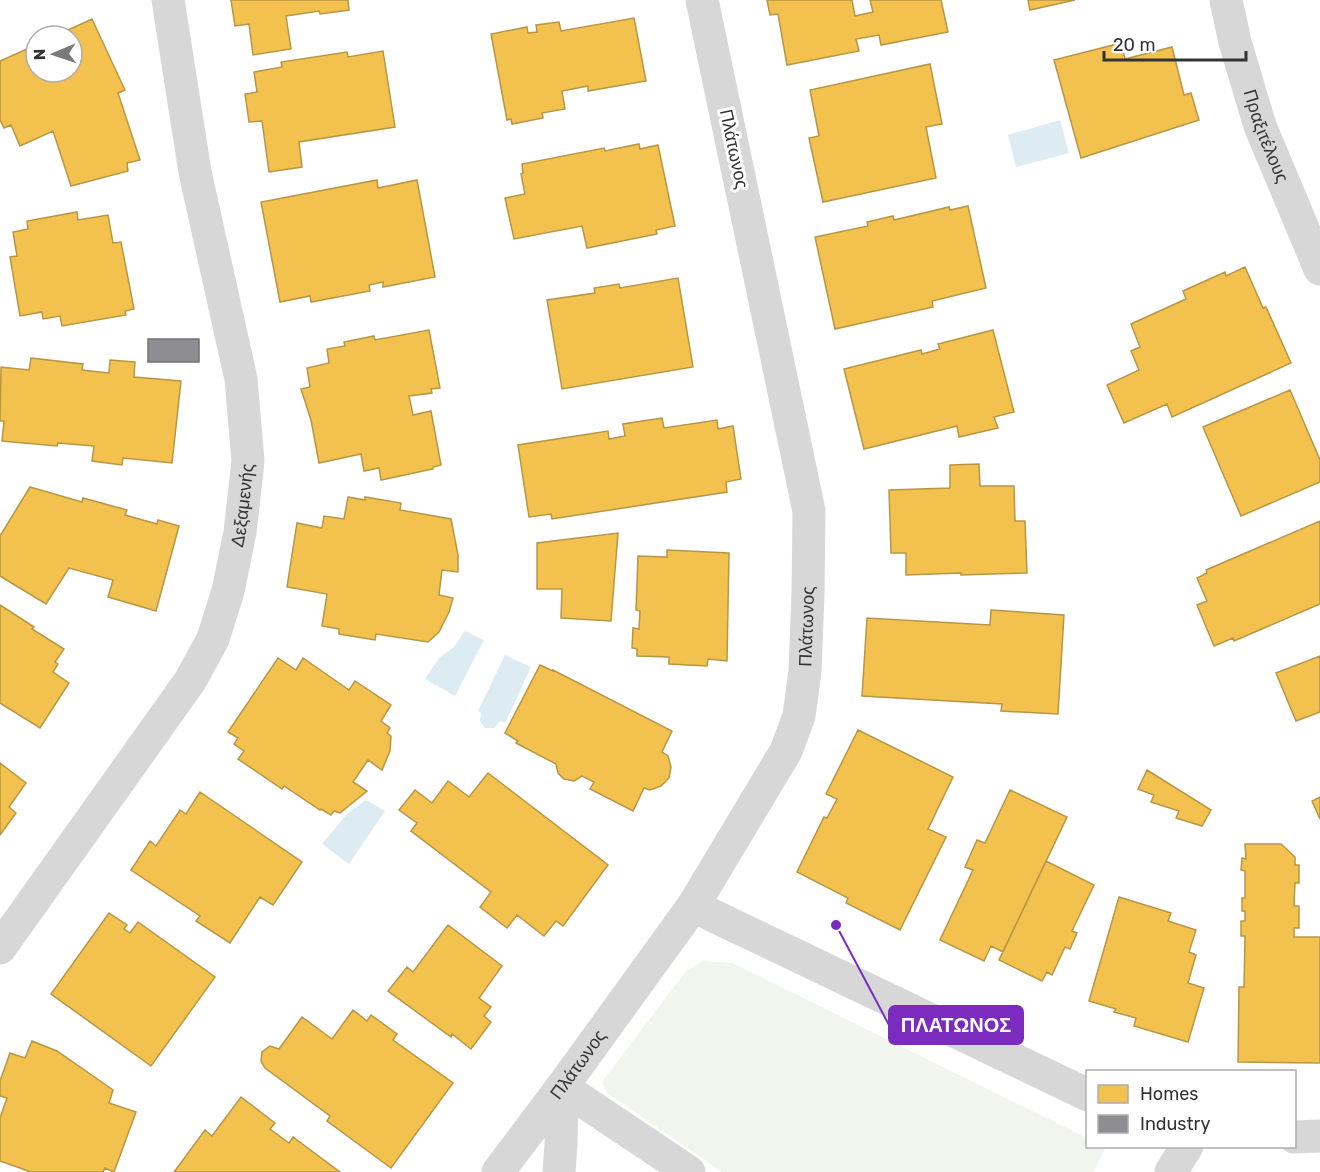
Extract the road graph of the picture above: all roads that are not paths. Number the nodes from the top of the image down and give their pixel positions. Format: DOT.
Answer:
graph roads {
  1 [pos="168,0"];
  2 [pos="702,0"];
  3 [pos="1226,0"];
  4 [pos="1320,269"];
  5 [pos="693,906"];
  6 [pos="0,948"];
  7 [pos="562,1087"];
  8 [pos="1086,1094"];
  9 [pos="1320,1136"];
  10 [pos="1296,1137"];
  11 [pos="1186,1148"];
  12 [pos="498,1172"];
  13 [pos="559,1172"];
  14 [pos="689,1172"];
  15 [pos="1171,1172"];
  1 -- 6 [label="street, Δεξαμενής"];
  2 -- 5 [label="street, Πλάτωνος"];
  3 -- 4 [label="street, Πραξιτέλους"];
  5 -- 7 [label="street, Πλάτωνος"];
  5 -- 8 [label="street"];
  7 -- 12 [label="street, Πλάτωνος"];
  7 -- 13 [label="street"];
  7 -- 14 [label="street"];
  9 -- 10 [label="street"];
  11 -- 15 [label="street"];
}
